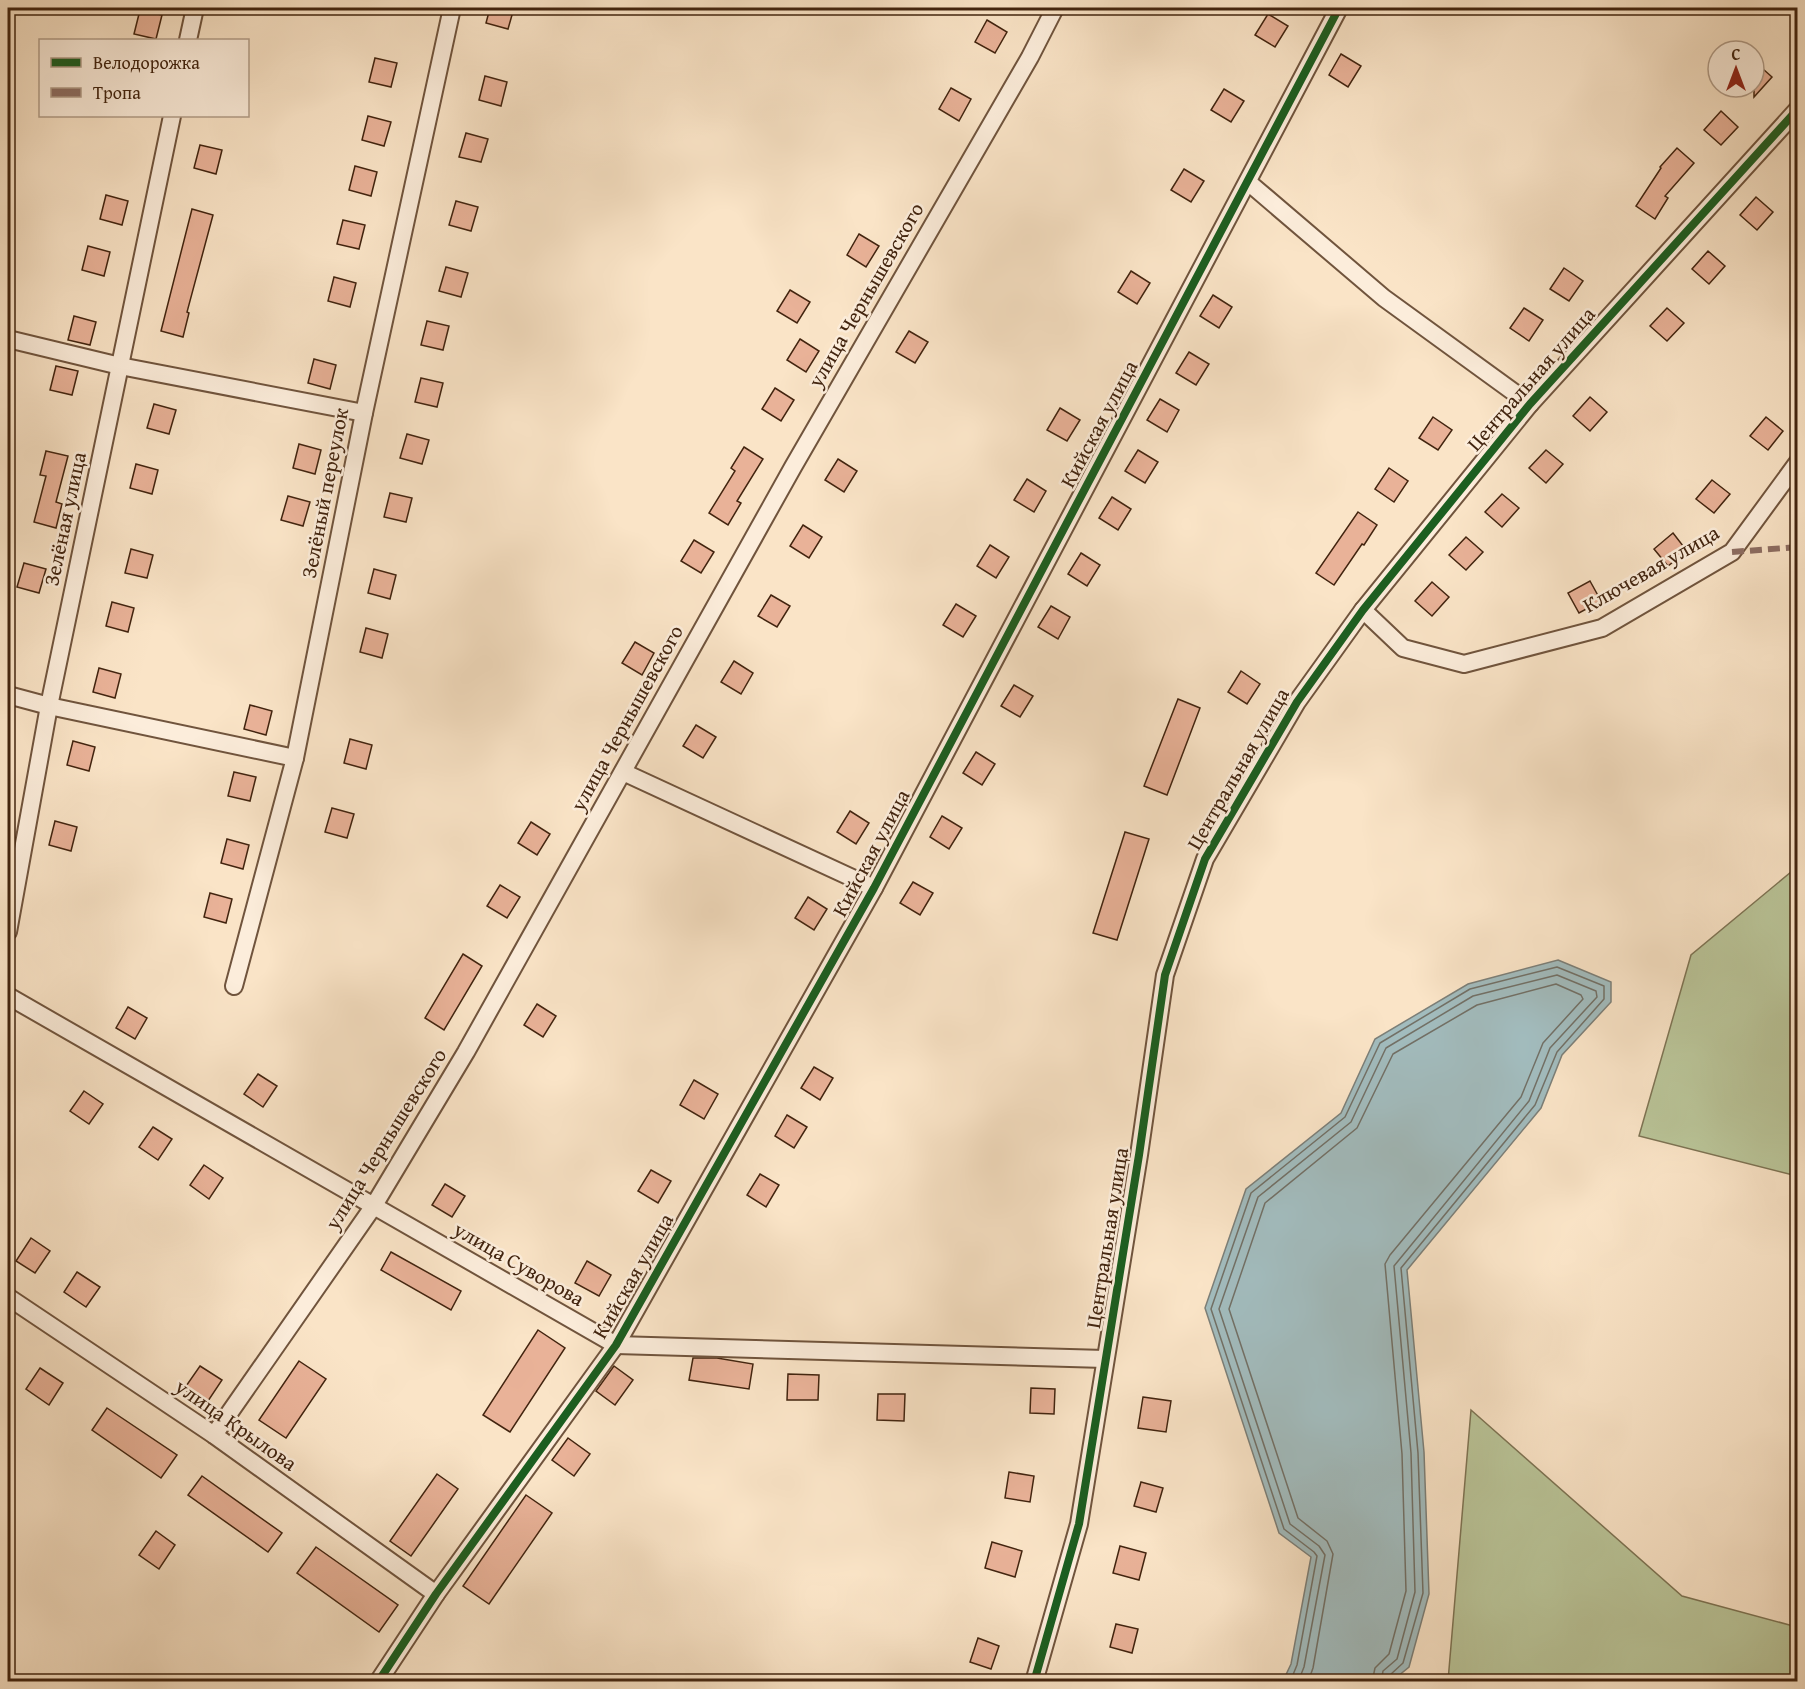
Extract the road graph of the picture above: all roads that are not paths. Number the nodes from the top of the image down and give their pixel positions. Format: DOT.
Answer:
graph roads {
  1 [pos="195,8"];
  2 [pos="452,8"];
  3 [pos="1055,8"];
  4 [pos="1339,8"];
  5 [pos="188,39"];
  6 [pos="1797,109"];
  7 [pos="172,117"];
  8 [pos="1248,182"];
  9 [pos="8,339"];
  10 [pos="120,366"];
  11 [pos="1530,404"];
  12 [pos="364,413"];
  13 [pos="1797,462"];
  14 [pos="1363,609"];
  15 [pos="8,695"];
  16 [pos="49,706"];
  17 [pos="295,758"];
  18 [pos="623,772"];
  19 [pos="874,888"];
  20 [pos="8,932"];
  21 [pos="234,986"];
  22 [pos="8,996"];
  23 [pos="373,1207"];
  24 [pos="8,1297"];
  25 [pos="616,1345"];
  26 [pos="1105,1359"];
  27 [pos="214,1435"];
  28 [pos="436,1594"];
  29 [pos="378,1682"];
  30 [pos="1034,1682"];
  1 -- 5 [label="street"];
  2 -- 12 [label="street, Зелёный переулок"];
  3 -- 18 [label="street, улица Чернышевского"];
  4 -- 8 [label="street, Кийская улица"];
  6 -- 11 [label="street, Центральная улица"];
  7 -- 10 [label="street, Зелёная улица"];
  8 -- 11 [label="street"];
  8 -- 19 [label="street, Кийская улица"];
  9 -- 10 [label="street"];
  10 -- 12 [label="street"];
  10 -- 16 [label="street, Зелёная улица"];
  11 -- 14 [label="street, Центральная улица"];
  12 -- 17 [label="street, Зелёный переулок"];
  13 -- 14 [label="street, Ключевая улица"];
  14 -- 26 [label="street, Центральная улица"];
  15 -- 16 [label="street"];
  16 -- 17 [label="street"];
  16 -- 20 [label="street, Зелёная улица"];
  17 -- 21 [label="street, Зелёный переулок"];
  18 -- 19 [label="street"];
  18 -- 23 [label="street, улица Чернышевского"];
  19 -- 25 [label="street, Кийская улица"];
  22 -- 23 [label="street, улица Суворова"];
  23 -- 25 [label="street, улица Суворова"];
  23 -- 27 [label="street, улица Чернышевского"];
  24 -- 27 [label="street, улица Крылова"];
  25 -- 26 [label="street, улица Суворова"];
  25 -- 28 [label="street, Кийская улица"];
  26 -- 30 [label="street, Центральная улица"];
  27 -- 28 [label="street, улица Крылова"];
  28 -- 29 [label="street, Кийская улица"];
}
